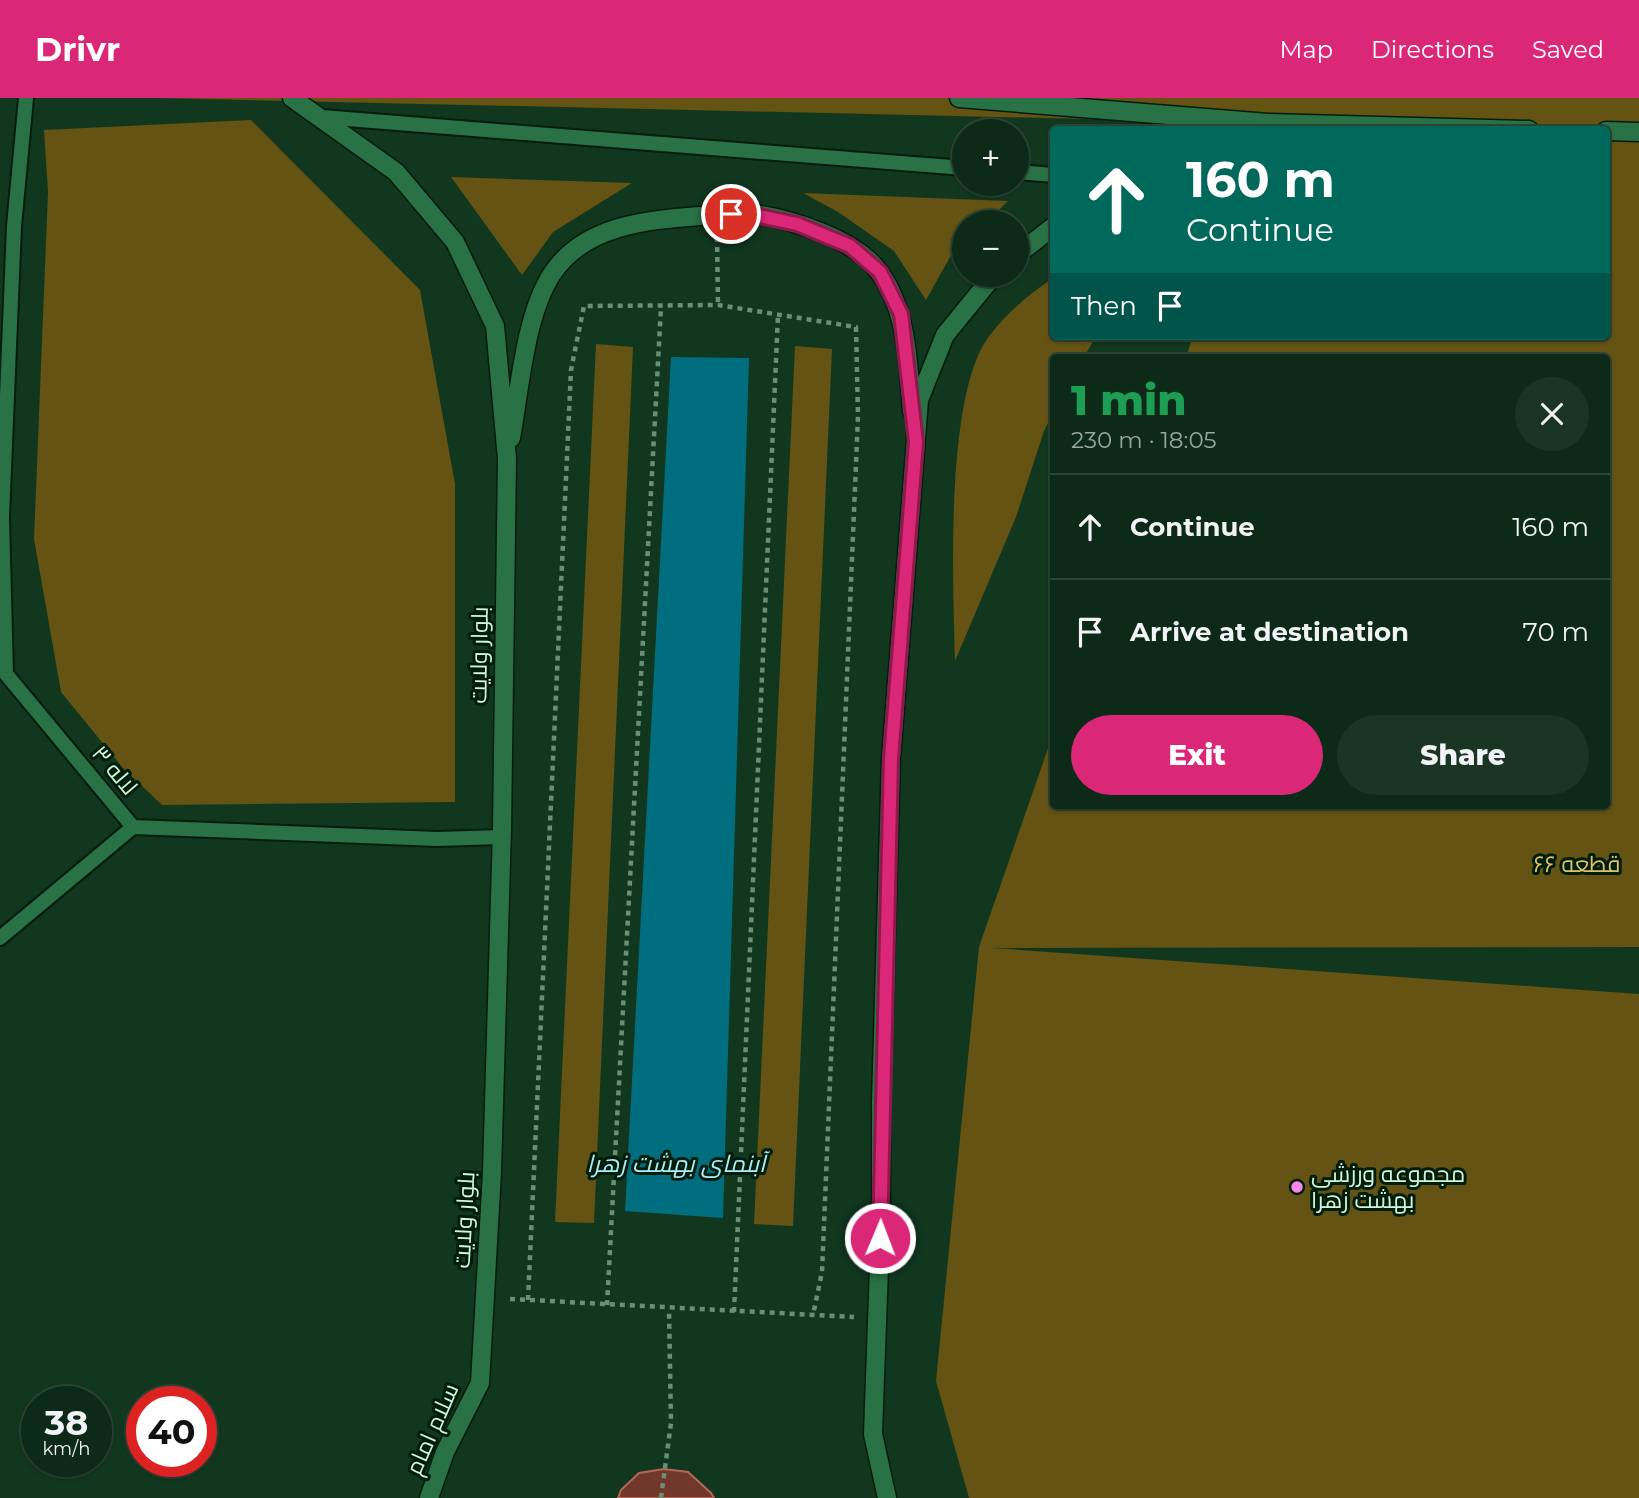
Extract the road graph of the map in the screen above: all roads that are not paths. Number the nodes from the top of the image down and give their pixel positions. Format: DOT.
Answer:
graph roads {
  1 [pos="26,98"];
  2 [pos="292,98"];
  3 [pos="959,98"];
  4 [pos="322,117"];
  5 [pos="1261,126"];
  6 [pos="1610,131"];
  7 [pos="1639,132"];
  8 [pos="952,167"];
  9 [pos="1029,173"];
  10 [pos="1050,175"];
  11 [pos="1050,229"];
  12 [pos="1029,246"];
  13 [pos="984,287"];
  14 [pos="916,442"];
  15 [pos="508,458"];
  16 [pos="3,676"];
  17 [pos="133,827"];
  18 [pos="502,837"];
  19 [pos="0,938"];
  20 [pos="485,1297"];
  21 [pos="429,1498"];
  22 [pos="887,1498"];
  1 -- 16 [label="lane, لاله ۳"];
  2 -- 4 [label="street, بلوار ولایت"];
  3 -- 5 [label="street"];
  4 -- 8 [label="lane"];
  4 -- 15 [label="street, بلوار ولایت"];
  6 -- 7 [label="street"];
  9 -- 10 [label="lane"];
  11 -- 12 [label="street"];
  13 -- 14 [label="street"];
  14 -- 15 [label="street"];
  14 -- 22 [label="street"];
  15 -- 18 [label="street, بلوار ولایت"];
  16 -- 17 [label="lane, لاله ۳"];
  17 -- 18 [label="lane"];
  17 -- 19 [label="lane, لاله ۳"];
  18 -- 20 [label="street, بلوار ولایت"];
  20 -- 21 [label="street, سلام امام"];
}
